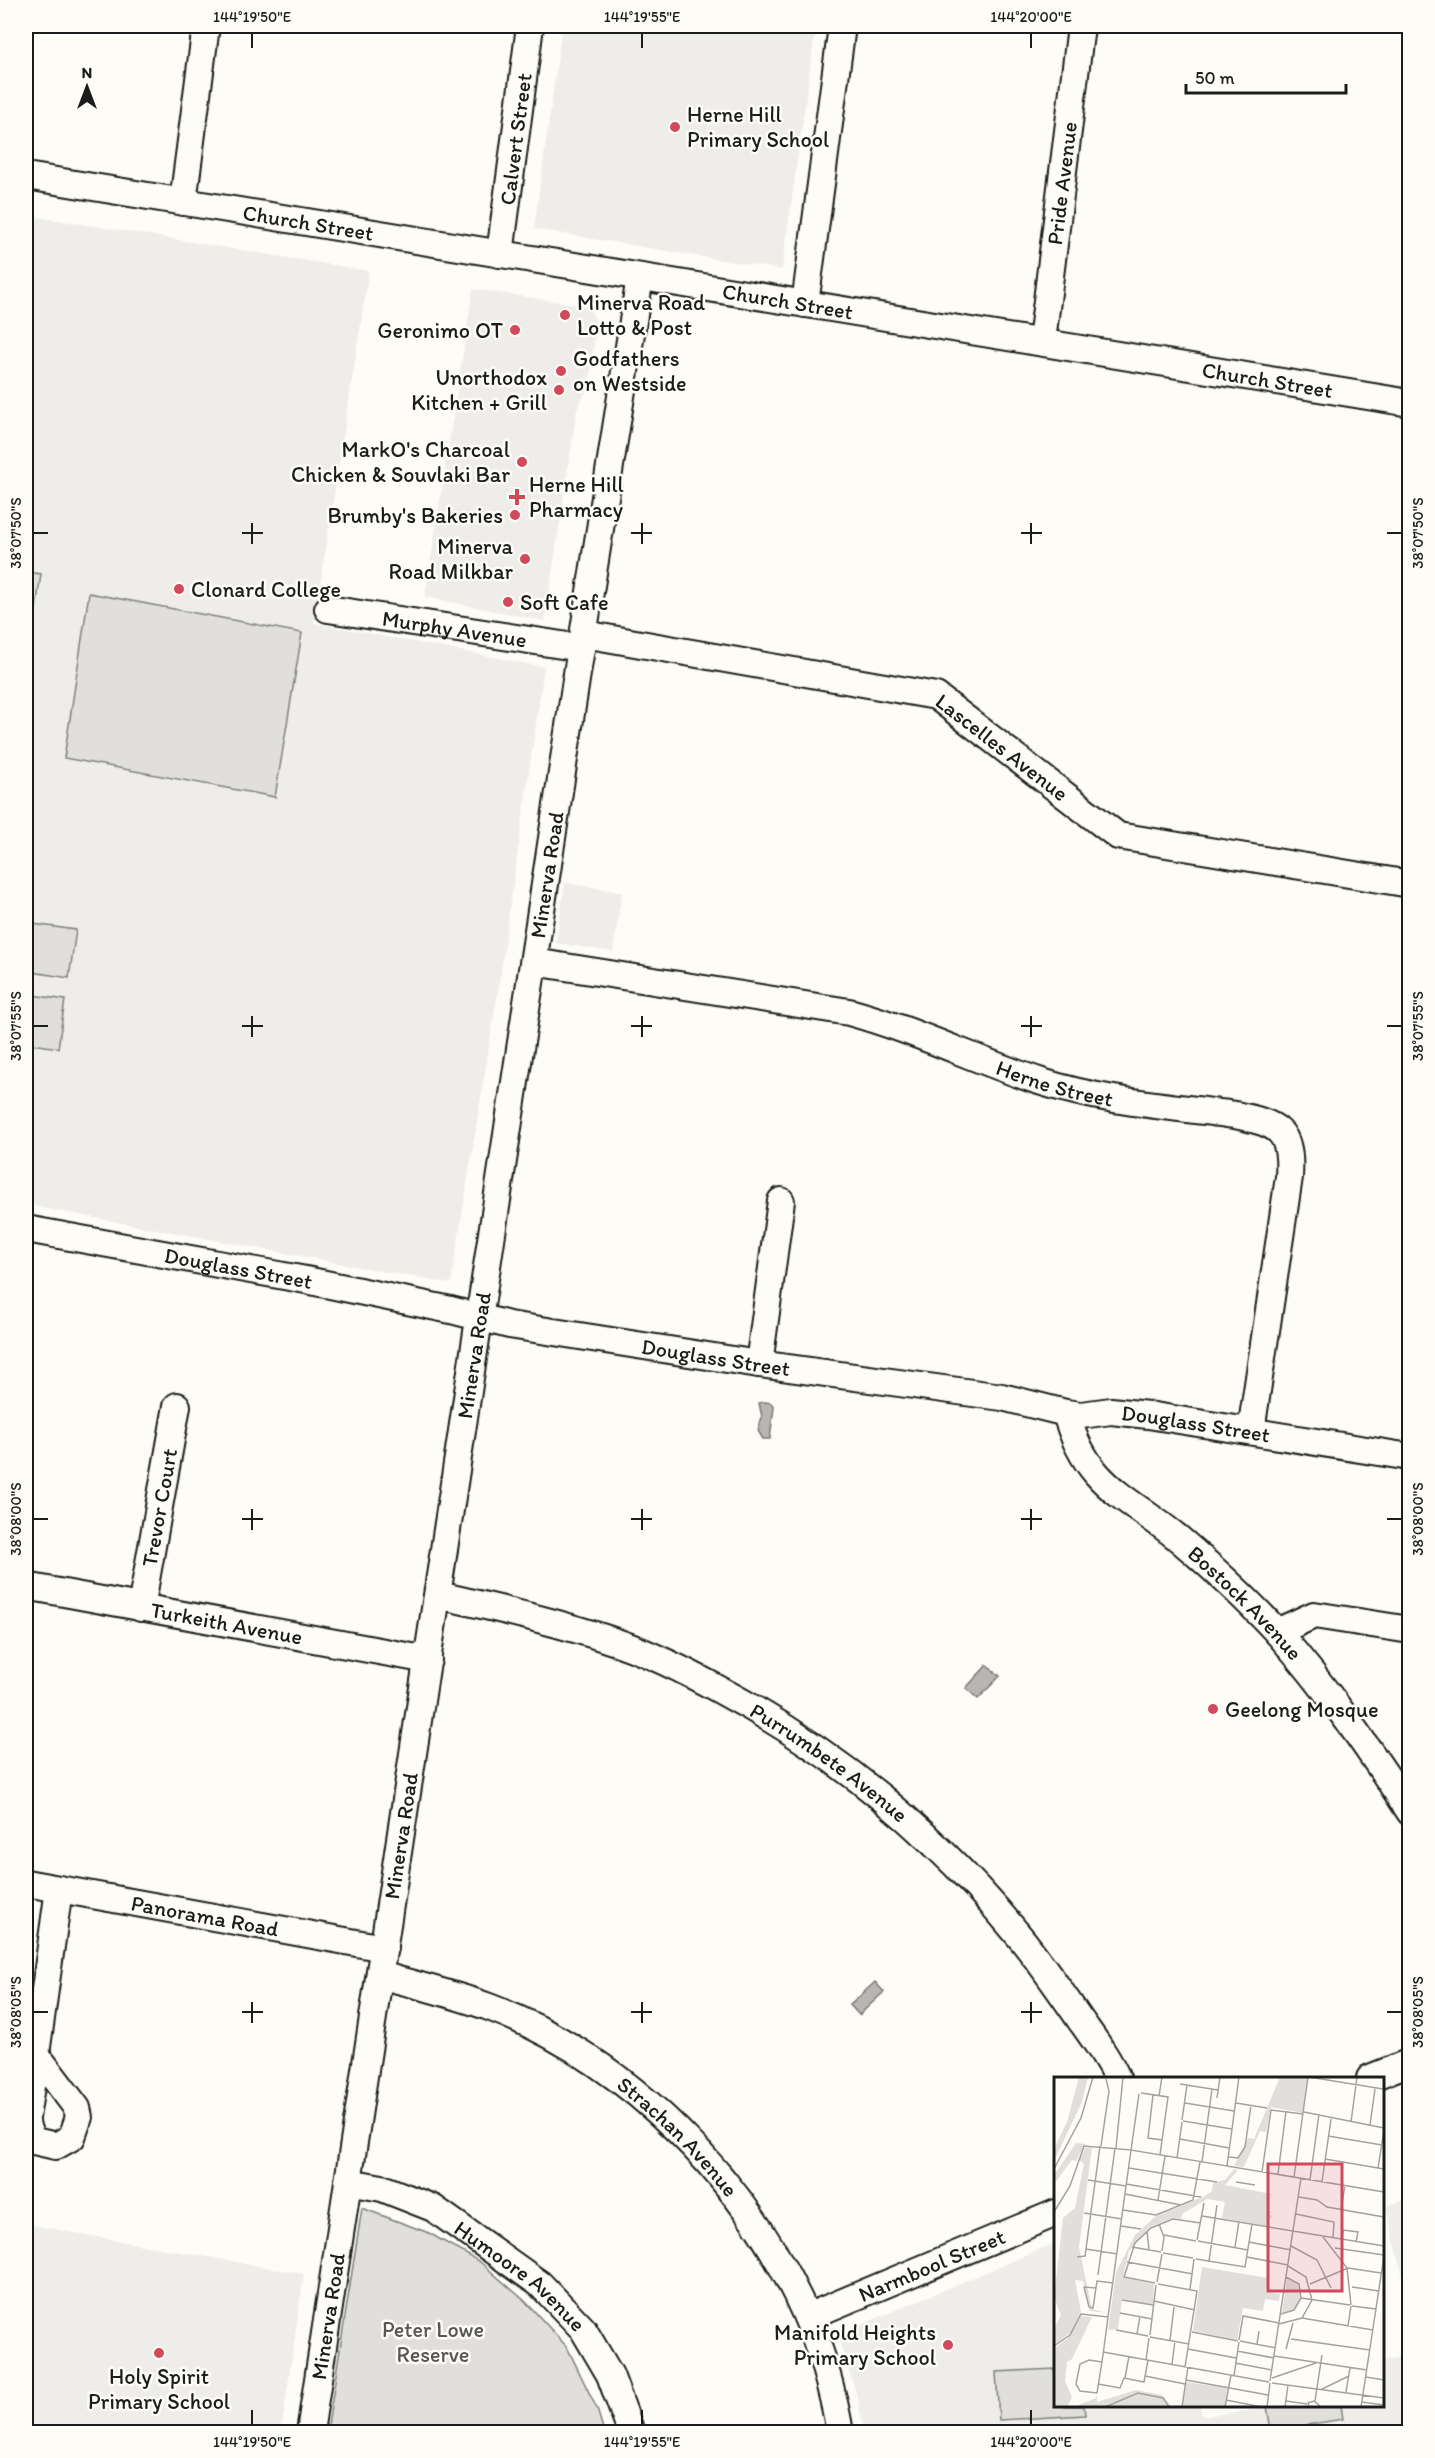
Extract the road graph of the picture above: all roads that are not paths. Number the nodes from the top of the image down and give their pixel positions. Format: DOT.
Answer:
graph roads {
  1 [pos="206,26"];
  2 [pos="530,26"];
  3 [pos="842,26"];
  4 [pos="1081,26"];
  5 [pos="26,176"];
  6 [pos="183,202"];
  7 [pos="500,254"];
  8 [pos="640,277"];
  9 [pos="805,303"];
  10 [pos="1042,341"];
  11 [pos="1410,403"];
  12 [pos="328,609"];
  13 [pos="583,641"];
  14 [pos="1409,878"];
  15 [pos="534,962"];
  16 [pos="781,1201"];
  17 [pos="26,1229"];
  18 [pos="480,1318"];
  19 [pos="759,1364"];
  20 [pos="177,1407"];
  21 [pos="1066,1413"];
  22 [pos="1251,1431"];
  23 [pos="1410,1457"];
  24 [pos="26,1586"];
  25 [pos="438,1595"];
  26 [pos="141,1608"];
  27 [pos="1410,1630"];
  28 [pos="1277,1632"];
  29 [pos="428,1660"];
  30 [pos="1410,1812"];
  31 [pos="26,1883"];
  32 [pos="58,1889"];
  33 [pos="384,1948"];
  34 [pos="380,1975"];
  35 [pos="36,2054"];
  36 [pos="1410,2062"];
  37 [pos="1117,2077"];
  38 [pos="1375,2077"];
  39 [pos="26,2120"];
  40 [pos="348,2182"];
  41 [pos="1054,2214"];
  42 [pos="807,2317"];
  43 [pos="310,2433"];
  44 [pos="631,2433"];
  45 [pos="840,2433"];
  1 -- 6 [label="street"];
  2 -- 7 [label="street, Calvert Street"];
  3 -- 9 [label="street"];
  4 -- 10 [label="street, Pride Avenue"];
  5 -- 6 [label="street, Church Street"];
  6 -- 7 [label="street, Church Street"];
  7 -- 8 [label="street, Church Street"];
  8 -- 9 [label="street, Church Street"];
  8 -- 13 [label="street, Minerva Road"];
  9 -- 10 [label="street, Church Street"];
  10 -- 11 [label="street, Church Street"];
  12 -- 13 [label="street, Murphy Avenue"];
  13 -- 14 [label="street, Lascelles Avenue"];
  13 -- 15 [label="street, Minerva Road"];
  15 -- 18 [label="street, Minerva Road"];
  15 -- 22 [label="street, Herne Street"];
  16 -- 19 [label="street"];
  17 -- 18 [label="street, Douglass Street"];
  18 -- 19 [label="street, Douglass Street"];
  18 -- 25 [label="street, Minerva Road"];
  19 -- 21 [label="street, Douglass Street"];
  20 -- 26 [label="street, Trevor Court"];
  21 -- 22 [label="street, Douglass Street"];
  21 -- 28 [label="street, Bostock Avenue"];
  22 -- 23 [label="street, Douglass Street"];
  24 -- 26 [label="street, Turkeith Avenue"];
  25 -- 29 [label="street, Minerva Road"];
  25 -- 37 [label="street, Purrumbete Avenue"];
  26 -- 29 [label="street, Turkeith Avenue"];
  27 -- 28 [label="street"];
  28 -- 30 [label="street, Bostock Avenue"];
  29 -- 33 [label="street, Minerva Road"];
  31 -- 32 [label="street, Panorama Road"];
  32 -- 33 [label="street, Panorama Road"];
  32 -- 35 [label="street"];
  33 -- 34 [label="street, Minerva Road"];
  34 -- 40 [label="street, Minerva Road"];
  34 -- 42 [label="street, Strachan Avenue"];
  35 -- 39 [label="street"];
  35 -- 39 [label="street"];
  36 -- 38 [label="street"];
  40 -- 43 [label="street, Minerva Road"];
  40 -- 44 [label="street, Humoore Avenue"];
  41 -- 42 [label="street, Narmbool Street"];
  42 -- 45 [label="street, Strachan Avenue"];
}
